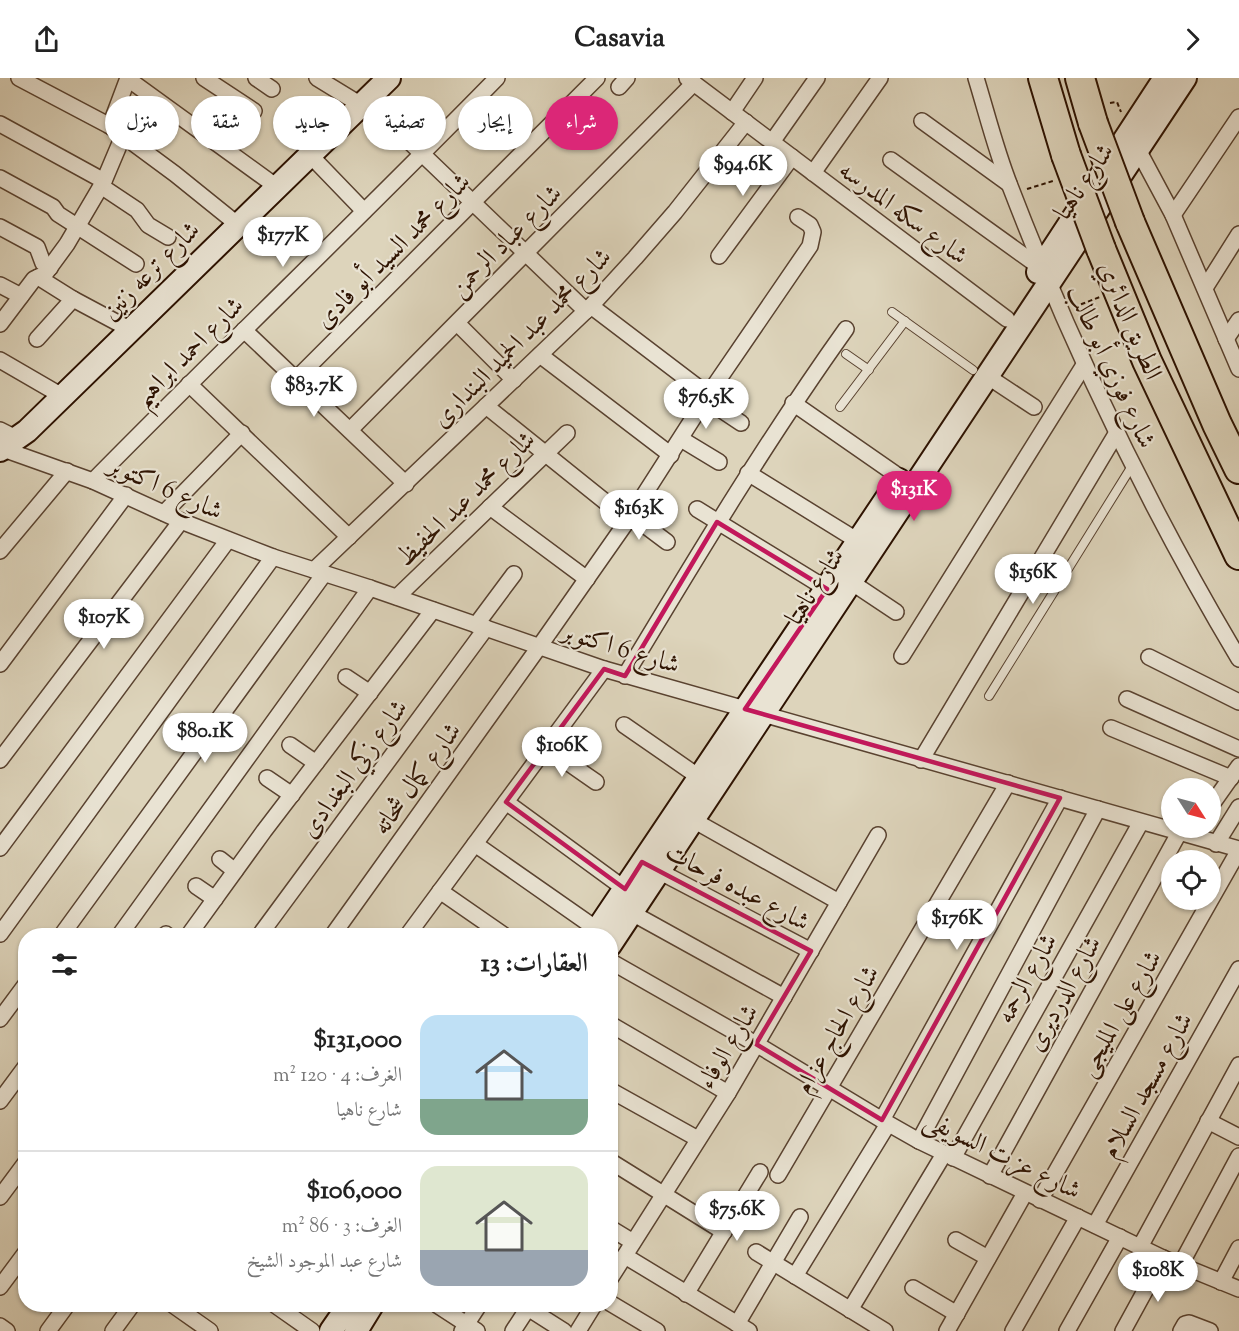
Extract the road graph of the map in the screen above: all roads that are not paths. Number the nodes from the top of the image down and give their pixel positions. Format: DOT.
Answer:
graph roads {
  1 [pos="19,78"];
  2 [pos="128,78"];
  3 [pos="204,78"];
  4 [pos="256,78"];
  5 [pos="317,78"];
  6 [pos="389,78"];
  7 [pos="496,78"];
  8 [pos="597,78"];
  9 [pos="755,78"];
  10 [pos="817,78"];
  11 [pos="880,78"];
  12 [pos="976,78"];
  13 [pos="1043,78"];
  14 [pos="1080,78"];
  15 [pos="1165,78"];
  16 [pos="1185,78"];
  17 [pos="690,81"];
  18 [pos="272,89"];
  19 [pos="121,96"];
  20 [pos="231,96"];
  21 [pos="370,96"];
  22 [pos="363,101"];
  23 [pos="363,103"];
  24 [pos="732,112"];
  25 [pos="1239,117"];
  26 [pos="922,121"];
  27 [pos="746,122"];
  28 [pos="105,123"];
  29 [pos="0,124"];
  30 [pos="772,142"];
  31 [pos="1134,142"];
  32 [pos="117,150"];
  33 [pos="142,150"];
  34 [pos="420,150"];
  35 [pos="423,153"];
  36 [pos="310,155"];
  37 [pos="792,157"];
  38 [pos="891,160"];
  39 [pos="813,173"];
  40 [pos="0,178"];
  41 [pos="103,183"];
  42 [pos="1009,184"];
  43 [pos="277,187"];
  44 [pos="473,203"];
  45 [pos="364,211"];
  46 [pos="1173,215"];
  47 [pos="798,217"];
  48 [pos="237,224"];
  49 [pos="79,226"];
  50 [pos="0,227"];
  51 [pos="1239,234"];
  52 [pos="168,237"];
  53 [pos="526,253"];
  54 [pos="719,256"];
  55 [pos="136,264"];
  56 [pos="44,272"];
  57 [pos="1044,273"];
  58 [pos="0,285"];
  59 [pos="1205,288"];
  60 [pos="21,296"];
  61 [pos="73,299"];
  62 [pos="588,308"];
  63 [pos="892,312"];
  64 [pos="1007,319"];
  65 [pos="1239,320"];
  66 [pos="905,321"];
  67 [pos="457,323"];
  68 [pos="0,324"];
  69 [pos="130,330"];
  70 [pos="244,330"];
  71 [pos="846,330"];
  72 [pos="37,339"];
  73 [pos="1227,339"];
  74 [pos="846,354"];
  75 [pos="540,355"];
  76 [pos="0,360"];
  77 [pos="1084,365"];
  78 [pos="1239,369"];
  79 [pos="868,370"];
  80 [pos="980,373"];
  81 [pos="296,378"];
  82 [pos="514,380"];
  83 [pos="189,384"];
  84 [pos="62,396"];
  85 [pos="706,397"];
  86 [pos="793,403"];
  87 [pos="486,406"];
  88 [pos="840,407"];
  89 [pos="1034,407"];
  90 [pos="741,423"];
  91 [pos="350,430"];
  92 [pos="242,433"];
  93 [pos="567,433"];
  94 [pos="1116,434"];
  95 [pos="681,439"];
  96 [pos="5,442"];
  97 [pos="545,454"];
  98 [pos="670,455"];
  99 [pos="719,462"];
  100 [pos="1132,466"];
  101 [pos="1239,469"];
  102 [pos="67,471"];
  103 [pos="748,473"];
  104 [pos="901,478"];
  105 [pos="93,481"];
  106 [pos="405,484"];
  107 [pos="126,495"];
  108 [pos="490,507"];
  109 [pos="697,510"];
  110 [pos="164,513"];
  111 [pos="629,517"];
  112 [pos="884,517"];
  113 [pos="181,521"];
  114 [pos="717,522"];
  115 [pos="349,537"];
  116 [pos="228,540"];
  117 [pos="858,541"];
  118 [pos="667,542"];
  119 [pos="0,551"];
  120 [pos="1239,555"];
  121 [pos="273,557"];
  122 [pos="319,572"];
  123 [pos="514,574"];
  124 [pos="587,579"];
  125 [pos="851,582"];
  126 [pos="370,588"];
  127 [pos="827,589"];
  128 [pos="397,597"];
  129 [pos="433,610"];
  130 [pos="896,612"];
  131 [pos="481,627"];
  132 [pos="539,647"];
  133 [pos="902,656"];
  134 [pos="1238,656"];
  135 [pos="1149,657"];
  136 [pos="0,664"];
  137 [pos="604,669"];
  138 [pos="625,676"];
  139 [pos="346,677"];
  140 [pos="370,693"];
  141 [pos="989,696"];
  142 [pos="1127,699"];
  143 [pos="1239,702"];
  144 [pos="754,711"];
  145 [pos="624,725"];
  146 [pos="1111,728"];
  147 [pos="290,745"];
  148 [pos="546,748"];
  149 [pos="1239,749"];
  150 [pos="0,759"];
  151 [pos="921,760"];
  152 [pos="316,763"];
  153 [pos="1235,772"];
  154 [pos="699,777"];
  155 [pos="267,778"];
  156 [pos="596,782"];
  157 [pos="1008,783"];
  158 [pos="1221,792"];
  159 [pos="292,795"];
  160 [pos="1060,798"];
  161 [pos="507,802"];
  162 [pos="1239,807"];
  163 [pos="1098,809"];
  164 [pos="693,820"];
  165 [pos="1141,822"];
  166 [pos="1161,827"];
  167 [pos="878,835"];
  168 [pos="1185,838"];
  169 [pos="1202,838"];
  170 [pos="1216,843"];
  171 [pos="475,844"];
  172 [pos="0,848"];
  173 [pos="1239,850"];
  174 [pos="220,859"];
  175 [pos="651,867"];
  176 [pos="236,871"];
  177 [pos="196,886"];
  178 [pos="625,889"];
  179 [pos="440,891"];
  180 [pos="215,899"];
  181 [pos="839,902"];
  182 [pos="632,913"];
  183 [pos="67,928"];
  184 [pos="125,928"];
  185 [pos="194,928"];
  186 [pos="265,928"];
  187 [pos="338,928"];
  188 [pos="416,928"];
  189 [pos="493,928"];
  190 [pos="589,928"];
  191 [pos="606,928"];
  192 [pos="613,928"];
  193 [pos="0,934"];
  194 [pos="811,951"];
  195 [pos="618,966"];
  196 [pos="1239,969"];
  197 [pos="18,995"];
  198 [pos="784,997"];
  199 [pos="0,1019"];
  200 [pos="618,1029"];
  201 [pos="756,1044"];
  202 [pos="1239,1065"];
  203 [pos="18,1077"];
  204 [pos="829,1089"];
  205 [pos="728,1093"];
  206 [pos="618,1094"];
  207 [pos="0,1101"];
  208 [pos="885,1122"];
  209 [pos="1208,1122"];
  210 [pos="1239,1137"];
  211 [pos="698,1139"];
  212 [pos="920,1141"];
  213 [pos="949,1156"];
  214 [pos="1239,1156"];
  215 [pos="618,1166"];
  216 [pos="760,1172"];
  217 [pos="18,1173"];
  218 [pos="778,1175"];
  219 [pos="990,1176"];
  220 [pos="1025,1192"];
  221 [pos="663,1194"];
  222 [pos="0,1197"];
  223 [pos="1040,1200"];
  224 [pos="800,1217"];
  225 [pos="1078,1217"];
  226 [pos="1095,1225"];
  227 [pos="724,1232"];
  228 [pos="618,1233"];
  229 [pos="1120,1237"];
  230 [pos="956,1240"];
  231 [pos="633,1242"];
  232 [pos="1140,1247"];
  233 [pos="1239,1248"];
  234 [pos="756,1252"];
  235 [pos="625,1256"];
  236 [pos="988,1258"];
  237 [pos="1163,1258"];
  238 [pos="773,1262"];
  239 [pos="18,1263"];
  240 [pos="1180,1266"];
  241 [pos="618,1267"];
  242 [pos="795,1276"];
  243 [pos="1221,1282"];
  244 [pos="0,1287"];
  245 [pos="913,1288"];
  246 [pos="1239,1289"];
  247 [pos="686,1294"];
  248 [pos="618,1308"];
  249 [pos="850,1310"];
  250 [pos="62,1312"];
  251 [pos="127,1312"];
  252 [pos="183,1312"];
  253 [pos="285,1312"];
  254 [pos="344,1312"];
  255 [pos="368,1312"];
  256 [pos="446,1312"];
  257 [pos="476,1312"];
  258 [pos="522,1312"];
  259 [pos="534,1312"];
  260 [pos="590,1312"];
  261 [pos="957,1314"];
  262 [pos="862,1325"];
  263 [pos="0,1326"];
  264 [pos="743,1328"];
  265 [pos="1183,1328"];
  266 [pos="468,1329"];
  267 [pos="8,1331"];
  268 [pos="48,1331"];
  269 [pos="114,1331"];
  270 [pos="210,1331"];
  271 [pos="312,1331"];
  272 [pos="332,1331"];
  273 [pos="356,1331"];
  274 [pos="513,1331"];
  275 [pos="564,1331"];
  276 [pos="578,1331"];
  277 [pos="657,1331"];
  278 [pos="885,1331"];
  279 [pos="947,1331"];
  280 [pos="1013,1331"];
  281 [pos="1067,1331"];
  282 [pos="1123,1331"];
  283 [pos="1210,1331"];
  1 -- 28 [label="street"];
  2 -- 19 [label="street"];
  2 -- 43 [label="street"];
  3 -- 20 [label="street"];
  4 -- 18 [label="street"];
  5 -- 22 [label="street"];
  6 -- 21 [label="main road, شارع ترعه زنين"];
  7 -- 35 [label="street, شارع احمد ابراهيم"];
  8 -- 44 [label="street, شارع محمد السيد أبو فادى"];
  9 -- 24 [label="street"];
  10 -- 30 [label="street"];
  11 -- 39 [label="street"];
  12 -- 42 [label="street, شارع فوزي أبو طالب"];
  13 -- 120 [label="highway, الطريق الدائري, bridge"];
  14 -- 101 [label="highway, الطريق الدائري, bridge"];
  15 -- 31 [label="main road, شارع ناهيا"];
  16 -- 31 [label="main road, شارع ناهيا"];
  17 -- 24 [label="street, شارع سكه المدرسه"];
  17 -- 53 [label="street, شارع عباد الرحمن"];
  23 -- 36 [label="main road, شارع ترعه زنين"];
  24 -- 27 [label="street, شارع سكه المدرسه"];
  25 -- 46 [label="street"];
  26 -- 42 [label="street"];
  27 -- 30 [label="street, شارع سكه المدرسه"];
  27 -- 62 [label="street, شارع محمد عبد الحميد البندارى"];
  29 -- 41 [label="street"];
  30 -- 37 [label="street, شارع سكه المدرسه"];
  31 -- 46 [label="street"];
  31 -- 57 [label="main road, شارع ناهيا"];
  32 -- 41 [label="street"];
  33 -- 48 [label="street"];
  34 -- 35 [label="street"];
  35 -- 44 [label="street"];
  35 -- 45 [label="street, شارع احمد ابراهيم"];
  36 -- 43 [label="main road, شارع ترعه زنين"];
  36 -- 45 [label="street"];
  37 -- 39 [label="street, شارع سكه المدرسه"];
  37 -- 54 [label="street"];
  38 -- 57 [label="street"];
  39 -- 64 [label="street, شارع سكه المدرسه"];
  40 -- 49 [label="street"];
  41 -- 49 [label="street"];
  41 -- 52 [label="street"];
  42 -- 57 [label="street, شارع فوزي أبو طالب"];
  43 -- 48 [label="main road, شارع ترعه زنين"];
  44 -- 53 [label="street"];
  44 -- 81 [label="street, شارع محمد السيد أبو فادى"];
  45 -- 70 [label="street, شارع احمد ابراهيم"];
  46 -- 59 [label="street"];
  47 -- 85 [label="street, شارع كمال شحاته"];
  48 -- 69 [label="main road, شارع ترعه زنين"];
  49 -- 55 [label="street"];
  49 -- 56 [label="street"];
  50 -- 56 [label="street"];
  51 -- 59 [label="street"];
  53 -- 62 [label="street"];
  53 -- 67 [label="street, شارع عباد الرحمن"];
  56 -- 60 [label="street"];
  56 -- 61 [label="street"];
  57 -- 64 [label="main road, شارع ناهيا"];
  57 -- 77 [label="street, شارع فوزي أبو طالب"];
  57 -- 80 [label="main road, شارع ناهيا"];
  58 -- 60 [label="street"];
  59 -- 73 [label="street"];
  60 -- 68 [label="street"];
  61 -- 69 [label="street"];
  61 -- 72 [label="street"];
  62 -- 75 [label="street, شارع محمد عبد الحميد البندارى"];
  62 -- 85 [label="street"];
  63 -- 66 [label="lane"];
  64 -- 80 [label="main road, شارع ناهيا"];
  65 -- 73 [label="street"];
  66 -- 79 [label="lane"];
  66 -- 80 [label="lane"];
  67 -- 82 [label="street"];
  67 -- 91 [label="street, شارع عباد الرحمن"];
  69 -- 84 [label="main road, شارع ترعه زنين"];
  70 -- 81 [label="street"];
  70 -- 83 [label="street, شارع احمد ابراهيم"];
  71 -- 86 [label="street"];
  73 -- 78 [label="street"];
  74 -- 79 [label="lane"];
  75 -- 82 [label="street, شارع محمد عبد الحميد البندارى"];
  75 -- 98 [label="street"];
  76 -- 84 [label="street"];
  77 -- 94 [label="street, شارع فوزي أبو طالب"];
  77 -- 133 [label="street"];
  79 -- 88 [label="lane"];
  80 -- 89 [label="street"];
  80 -- 104 [label="main road, شارع ناهيا"];
  80 -- 112 [label="main road, شارع ناهيا"];
  81 -- 91 [label="street"];
  82 -- 87 [label="street, شارع محمد عبد الحميد البندارى"];
  83 -- 92 [label="street"];
  83 -- 105 [label="street, شارع احمد ابراهيم"];
  84 -- 96 [label="main road, شارع ترعه زنين"];
  85 -- 90 [label="street"];
  85 -- 95 [label="street, شارع كمال شحاته"];
  86 -- 103 [label="street"];
  86 -- 104 [label="street"];
  87 -- 97 [label="street"];
  87 -- 106 [label="street, شارع محمد عبد الحميد البندارى"];
  91 -- 106 [label="street"];
  92 -- 110 [label="street"];
  92 -- 115 [label="street"];
  93 -- 97 [label="street, شارع محمد عبد الحفيظ"];
  94 -- 100 [label="street, شارع فوزي أبو طالب"];
  94 -- 151 [label="street"];
  95 -- 98 [label="street, شارع كمال شحاته"];
  95 -- 99 [label="street"];
  96 -- 102 [label="street, شارع 6 اكتوبر"];
  97 -- 108 [label="street, شارع محمد عبد الحفيظ"];
  97 -- 111 [label="street"];
  98 -- 111 [label="street, شارع كمال شحاته"];
  100 -- 134 [label="street, شارع فوزي أبو طالب"];
  100 -- 141 [label="lane"];
  102 -- 105 [label="street, شارع 6 اكتوبر"];
  102 -- 119 [label="street"];
  103 -- 114 [label="street"];
  103 -- 117 [label="street"];
  104 -- 112 [label="main road, شارع ناهيا"];
  105 -- 107 [label="street, شارع 6 اكتوبر"];
  106 -- 115 [label="street, شارع محمد عبد الحميد البندارى"];
  107 -- 110 [label="street, شارع 6 اكتوبر"];
  107 -- 136 [label="street"];
  108 -- 124 [label="street"];
  108 -- 128 [label="street, شارع محمد عبد الحفيظ"];
  109 -- 114 [label="street"];
  110 -- 113 [label="street, شارع 6 اكتوبر"];
  111 -- 118 [label="street"];
  111 -- 124 [label="street, شارع كمال شحاته"];
  112 -- 117 [label="main road, شارع ناهيا"];
  112 -- 125 [label="main road, شارع ناهيا"];
  113 -- 116 [label="street, شارع 6 اكتوبر"];
  113 -- 150 [label="street"];
  114 -- 127 [label="street"];
  114 -- 138 [label="street"];
  115 -- 122 [label="street, شارع محمد عبد الحميد البندارى"];
  116 -- 121 [label="street, شارع 6 اكتوبر"];
  116 -- 172 [label="street"];
  117 -- 127 [label="main road, شارع ناهيا"];
  121 -- 122 [label="street, شارع 6 اكتوبر"];
  121 -- 193 [label="street"];
  122 -- 126 [label="street, شارع 6 اكتوبر"];
  122 -- 183 [label="street, شارع محمد عبد الحميد البندارى"];
  123 -- 131 [label="street, شارع زكي البغدادى"];
  124 -- 132 [label="street, شارع كمال شحاته"];
  125 -- 130 [label="street"];
  125 -- 144 [label="main road, شارع ناهيا"];
  126 -- 128 [label="street, شارع 6 اكتوبر"];
  126 -- 184 [label="street"];
  127 -- 144 [label="main road, شارع ناهيا"];
  128 -- 129 [label="street, شارع 6 اكتوبر"];
  129 -- 131 [label="street, شارع 6 اكتوبر"];
  129 -- 140 [label="street"];
  131 -- 132 [label="street, شارع 6 اكتوبر"];
  131 -- 186 [label="street, شارع زكي البغدادى"];
  132 -- 137 [label="street, شارع 6 اكتوبر"];
  132 -- 187 [label="street, شارع كمال شحاته"];
  135 -- 143 [label="street"];
  137 -- 138 [label="street, شارع 6 اكتوبر"];
  137 -- 148 [label="street"];
  138 -- 144 [label="street, شارع 6 اكتوبر"];
  139 -- 140 [label="street"];
  140 -- 152 [label="street"];
  142 -- 149 [label="street"];
  144 -- 151 [label="street, شارع 6 اكتوبر"];
  144 -- 154 [label="main road, شارع ناهيا"];
  144 -- 164 [label="main road, شارع ناهيا"];
  145 -- 154 [label="street"];
  146 -- 153 [label="street"];
  147 -- 152 [label="street"];
  148 -- 156 [label="street"];
  148 -- 161 [label="street"];
  151 -- 157 [label="street, شارع 6 اكتوبر"];
  152 -- 159 [label="street"];
  153 -- 158 [label="street"];
  154 -- 175 [label="main road, شارع ناهيا"];
  155 -- 159 [label="street"];
  157 -- 160 [label="street, شارع 6 اكتوبر"];
  157 -- 204 [label="street, شارع الحاج عزام"];
  159 -- 176 [label="street"];
  160 -- 163 [label="street, شارع 6 اكتوبر"];
  160 -- 208 [label="street"];
  161 -- 171 [label="street"];
  161 -- 178 [label="street"];
  162 -- 170 [label="street"];
  163 -- 165 [label="street, شارع 6 اكتوبر"];
  163 -- 212 [label="street"];
  164 -- 175 [label="main road, شارع ناهيا"];
  164 -- 181 [label="street"];
  165 -- 166 [label="street, شارع 6 اكتوبر"];
  165 -- 213 [label="street, شارع الرحمه"];
  167 -- 181 [label="street, شارع الوفاء"];
  168 -- 219 [label="street, شارع الدرديرى"];
  169 -- 170 [label="street, شارع 6 اكتوبر"];
  170 -- 173 [label="street, شارع 6 اكتوبر"];
  171 -- 179 [label="street"];
  171 -- 190 [label="street"];
  173 -- 223 [label="street, شارع على المليجى"];
  174 -- 176 [label="street"];
  175 -- 178 [label="main road, شارع ناهيا"];
  175 -- 182 [label="main road, شارع ناهيا"];
  175 -- 194 [label="street, شارع عبده فرحات"];
  176 -- 180 [label="street"];
  177 -- 180 [label="street"];
  178 -- 191 [label="main road, شارع ناهيا"];
  179 -- 188 [label="street"];
  179 -- 189 [label="street"];
  180 -- 185 [label="street"];
  181 -- 194 [label="street, شارع الوفاء"];
  182 -- 192 [label="main road, شارع ناهيا"];
  182 -- 198 [label="street"];
  194 -- 198 [label="street, شارع الوفاء"];
  195 -- 201 [label="street, شارع عزت السويفى"];
  196 -- 226 [label="street, شارع مسجد السلام"];
  197 -- 199 [label="street"];
  198 -- 201 [label="street, شارع الوفاء"];
  200 -- 205 [label="street"];
  201 -- 204 [label="street, شارع عزت السويفى"];
  201 -- 205 [label="street, شارع الوفاء"];
  202 -- 209 [label="street"];
  203 -- 207 [label="street"];
  204 -- 208 [label="street, شارع عزت السويفى"];
  204 -- 218 [label="street, شارع الحاج عزام"];
  205 -- 211 [label="street, شارع الوفاء"];
  206 -- 211 [label="street"];
  208 -- 212 [label="street, شارع عزت السويفى"];
  208 -- 242 [label="street"];
  209 -- 210 [label="street"];
  209 -- 232 [label="street"];
  211 -- 221 [label="street, شارع الوفاء"];
  212 -- 213 [label="street, شارع عزت السويفى"];
  213 -- 219 [label="street, شارع عزت السويفى"];
  213 -- 249 [label="street, شارع الرحمه"];
  214 -- 240 [label="street"];
  215 -- 221 [label="street"];
  216 -- 227 [label="street"];
  217 -- 222 [label="street"];
  219 -- 220 [label="street, شارع عزت السويفى"];
  220 -- 223 [label="street, شارع عزت السويفى"];
  220 -- 236 [label="street"];
  221 -- 227 [label="street"];
  221 -- 231 [label="street, شارع الوفاء"];
  223 -- 225 [label="street, شارع عزت السويفى"];
  224 -- 238 [label="street"];
  225 -- 226 [label="street, شارع عزت السويفى"];
  225 -- 280 [label="street"];
  226 -- 229 [label="street, شارع عزت السويفى"];
  227 -- 247 [label="street"];
  228 -- 231 [label="street"];
  229 -- 232 [label="street, شارع عزت السويفى"];
  229 -- 281 [label="street"];
  230 -- 236 [label="street"];
  231 -- 235 [label="street, شارع الوفاء"];
  232 -- 237 [label="street, شارع عزت السويفى"];
  233 -- 243 [label="street"];
  234 -- 238 [label="street"];
  235 -- 241 [label="street, شارع الوفاء"];
  235 -- 247 [label="street"];
  236 -- 261 [label="street"];
  237 -- 240 [label="street, شارع عزت السويفى"];
  237 -- 282 [label="street"];
  238 -- 242 [label="street"];
  238 -- 264 [label="street"];
  239 -- 244 [label="street"];
  240 -- 243 [label="street, شارع عزت السويفى"];
  242 -- 249 [label="street"];
  243 -- 246 [label="street, شارع عزت السويفى"];
  245 -- 261 [label="street"];
  247 -- 264 [label="street"];
  248 -- 277 [label="street"];
  249 -- 262 [label="street"];
  250 -- 268 [label="street"];
  251 -- 269 [label="street"];
  252 -- 270 [label="street"];
  253 -- 271 [label="street"];
  254 -- 272 [label="main road"];
  255 -- 273 [label="main road"];
  256 -- 266 [label="street"];
  257 -- 266 [label="street"];
  258 -- 274 [label="street"];
  259 -- 275 [label="street"];
  260 -- 276 [label="street"];
  261 -- 279 [label="street"];
  262 -- 278 [label="street"];
  263 -- 267 [label="street"];
  265 -- 283 [label="street"];
}
